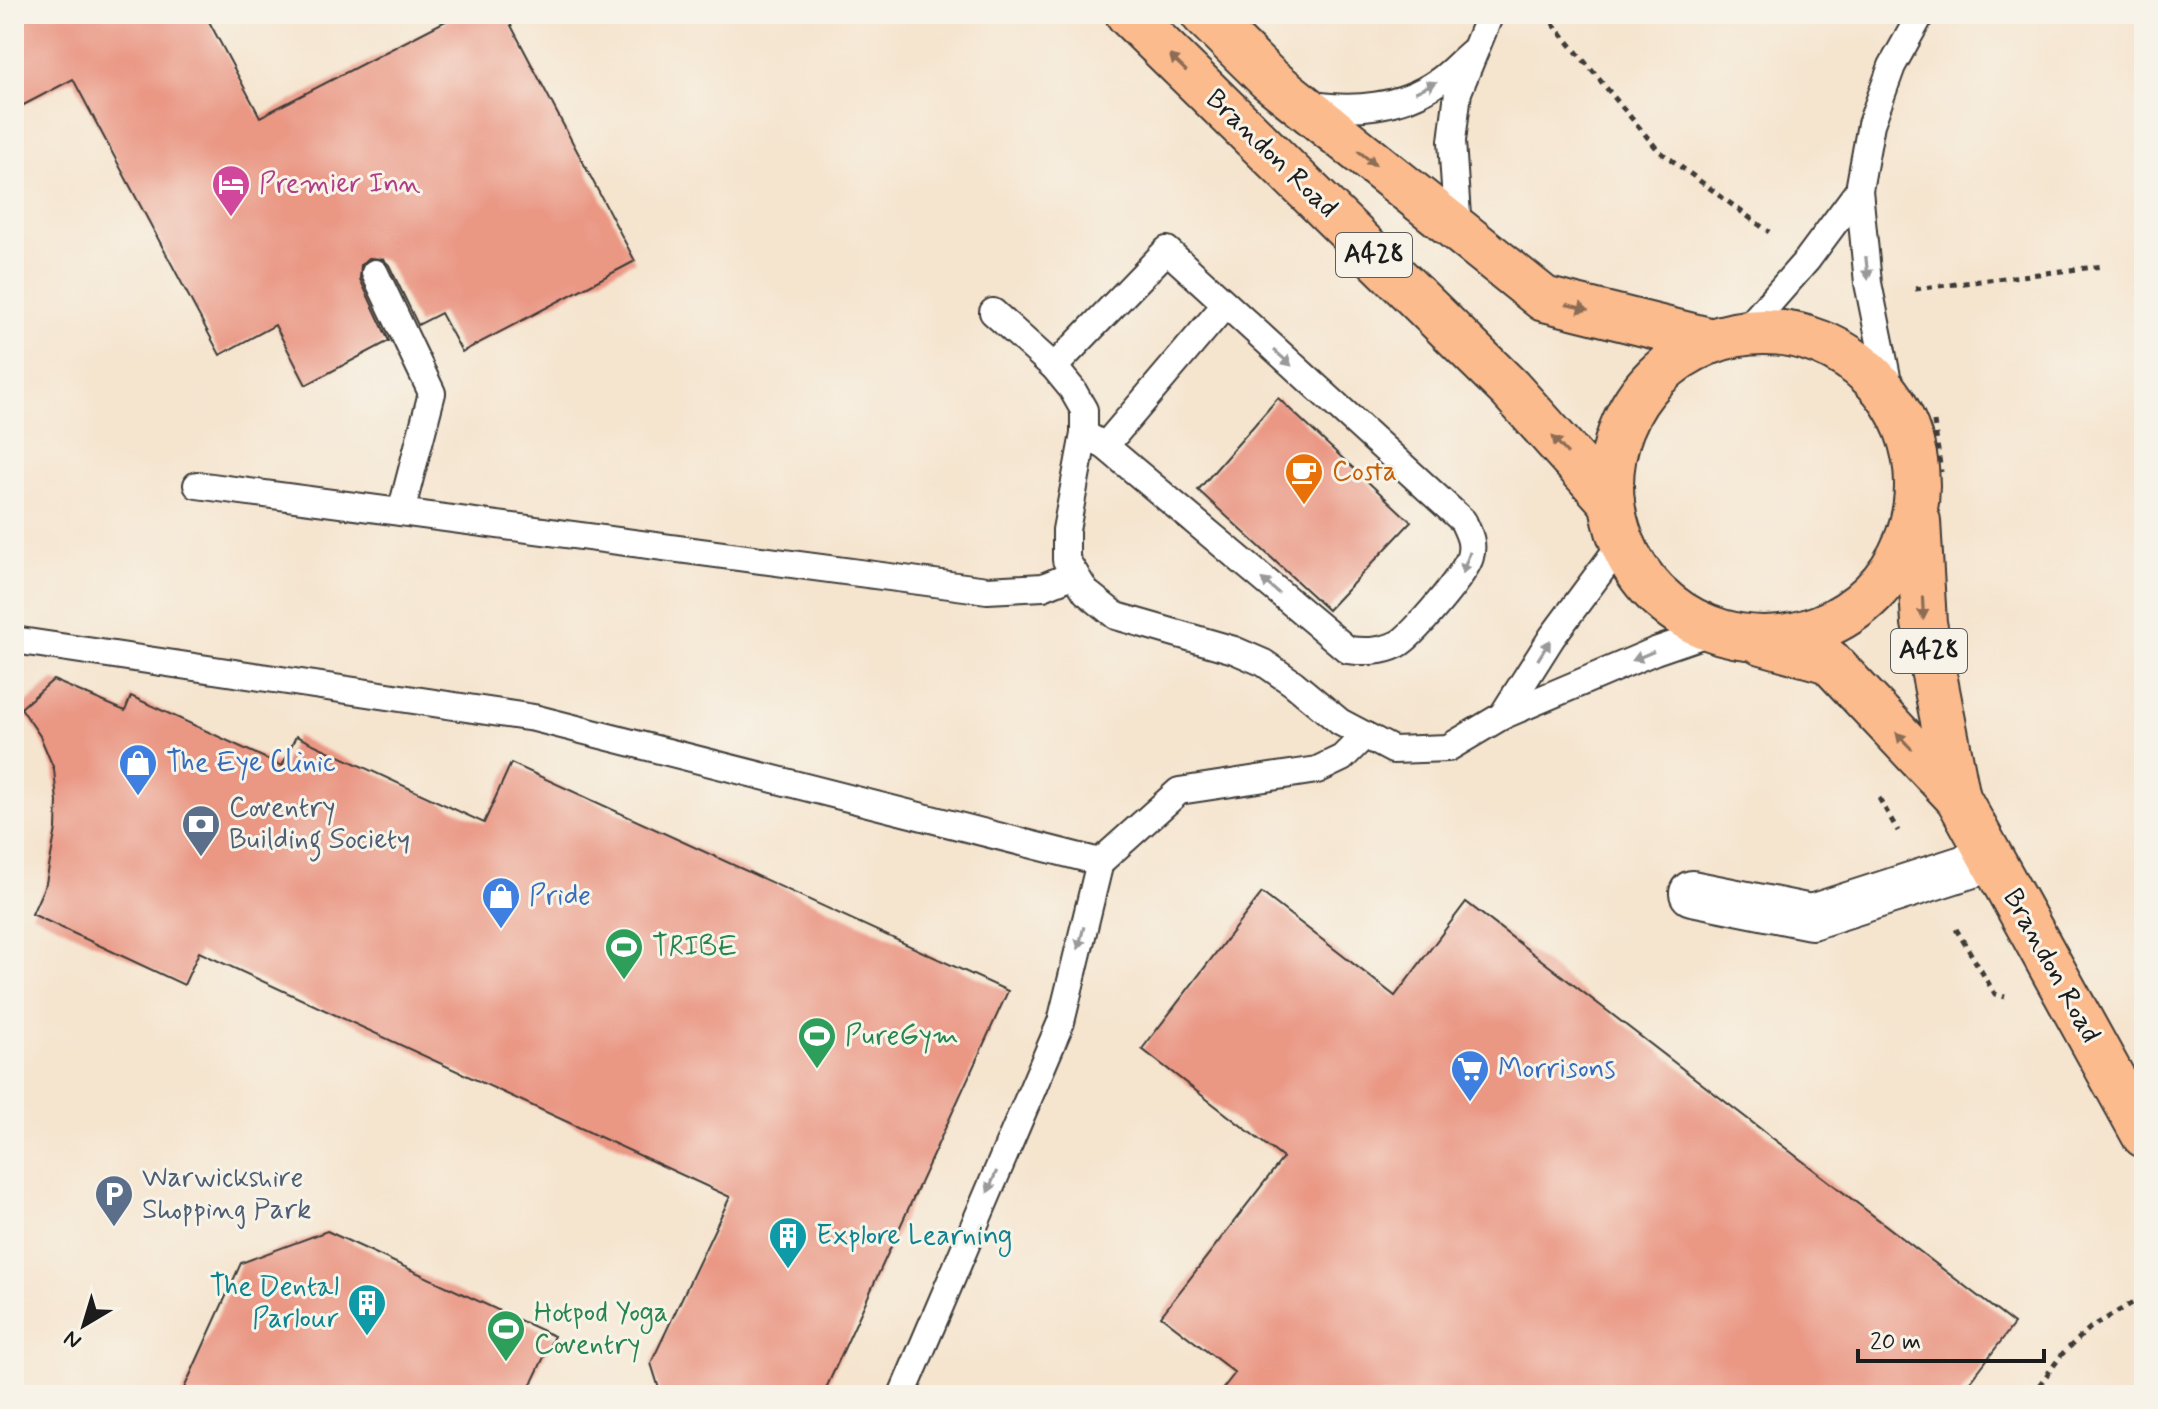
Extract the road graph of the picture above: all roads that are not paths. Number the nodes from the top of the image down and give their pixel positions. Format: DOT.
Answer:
graph roads {
  1 [pos="1128,14"];
  2 [pos="1203,14"];
  3 [pos="1490,14"];
  4 [pos="1921,14"];
  5 [pos="1475,49"];
  6 [pos="1296,101"];
  7 [pos="1859,190"];
  8 [pos="1458,231"];
  9 [pos="375,273"];
  10 [pos="1225,305"];
  11 [pos="993,312"];
  12 [pos="1728,337"];
  13 [pos="1054,367"];
  14 [pos="1892,401"];
  15 [pos="1094,440"];
  16 [pos="197,485"];
  17 [pos="1917,502"];
  18 [pos="1612,503"];
  19 [pos="401,512"];
  20 [pos="1621,544"];
  21 [pos="1075,574"];
  22 [pos="1728,633"];
  23 [pos="14,640"];
  24 [pos="1502,716"];
  25 [pos="1365,735"];
  26 [pos="1958,798"];
  27 [pos="1991,859"];
  28 [pos="1100,862"];
  29 [pos="1692,893"];
  30 [pos="2144,1135"];
  31 [pos="902,1395"];
  18 -- 1 [label="main road, Brandon Road / A428, one-way"];
  2 -- 6 [label="main road, Brandon Road / A428"];
  3 -- 5 [label="lane"];
  4 -- 7 [label="lane"];
  6 -- 5 [label="lane, one-way"];
  5 -- 8 [label="lane"];
  6 -- 8 [label="main road, Brandon Road / A428, one-way"];
  7 -- 12 [label="lane"];
  7 -- 14 [label="lane, one-way"];
  8 -- 12 [label="main road, Brandon Road / A428, one-way"];
  9 -- 19 [label="lane"];
  10 -- 13 [label="lane"];
  10 -- 15 [label="lane"];
  10 -- 15 [label="lane, one-way"];
  11 -- 13 [label="lane"];
  12 -- 14 [label="main road, Brandon Road"];
  12 -- 18 [label="main road"];
  13 -- 15 [label="lane"];
  14 -- 17 [label="main road, Brandon Road"];
  15 -- 21 [label="lane"];
  16 -- 19 [label="lane"];
  17 -- 22 [label="main road"];
  17 -- 26 [label="main road, Brandon Road / A428, one-way"];
  18 -- 20 [label="main road"];
  19 -- 21 [label="lane"];
  20 -- 22 [label="main road"];
  24 -- 20 [label="lane, one-way"];
  21 -- 25 [label="lane"];
  22 -- 24 [label="lane, one-way"];
  26 -- 22 [label="main road, Brandon Road / A428, one-way"];
  23 -- 28 [label="lane"];
  24 -- 25 [label="lane"];
  25 -- 28 [label="lane"];
  26 -- 27 [label="main road, Brandon Road / A428"];
  27 -- 29 [label="street"];
  27 -- 30 [label="main road, Brandon Road / A428"];
  28 -- 31 [label="lane, one-way"];
}
